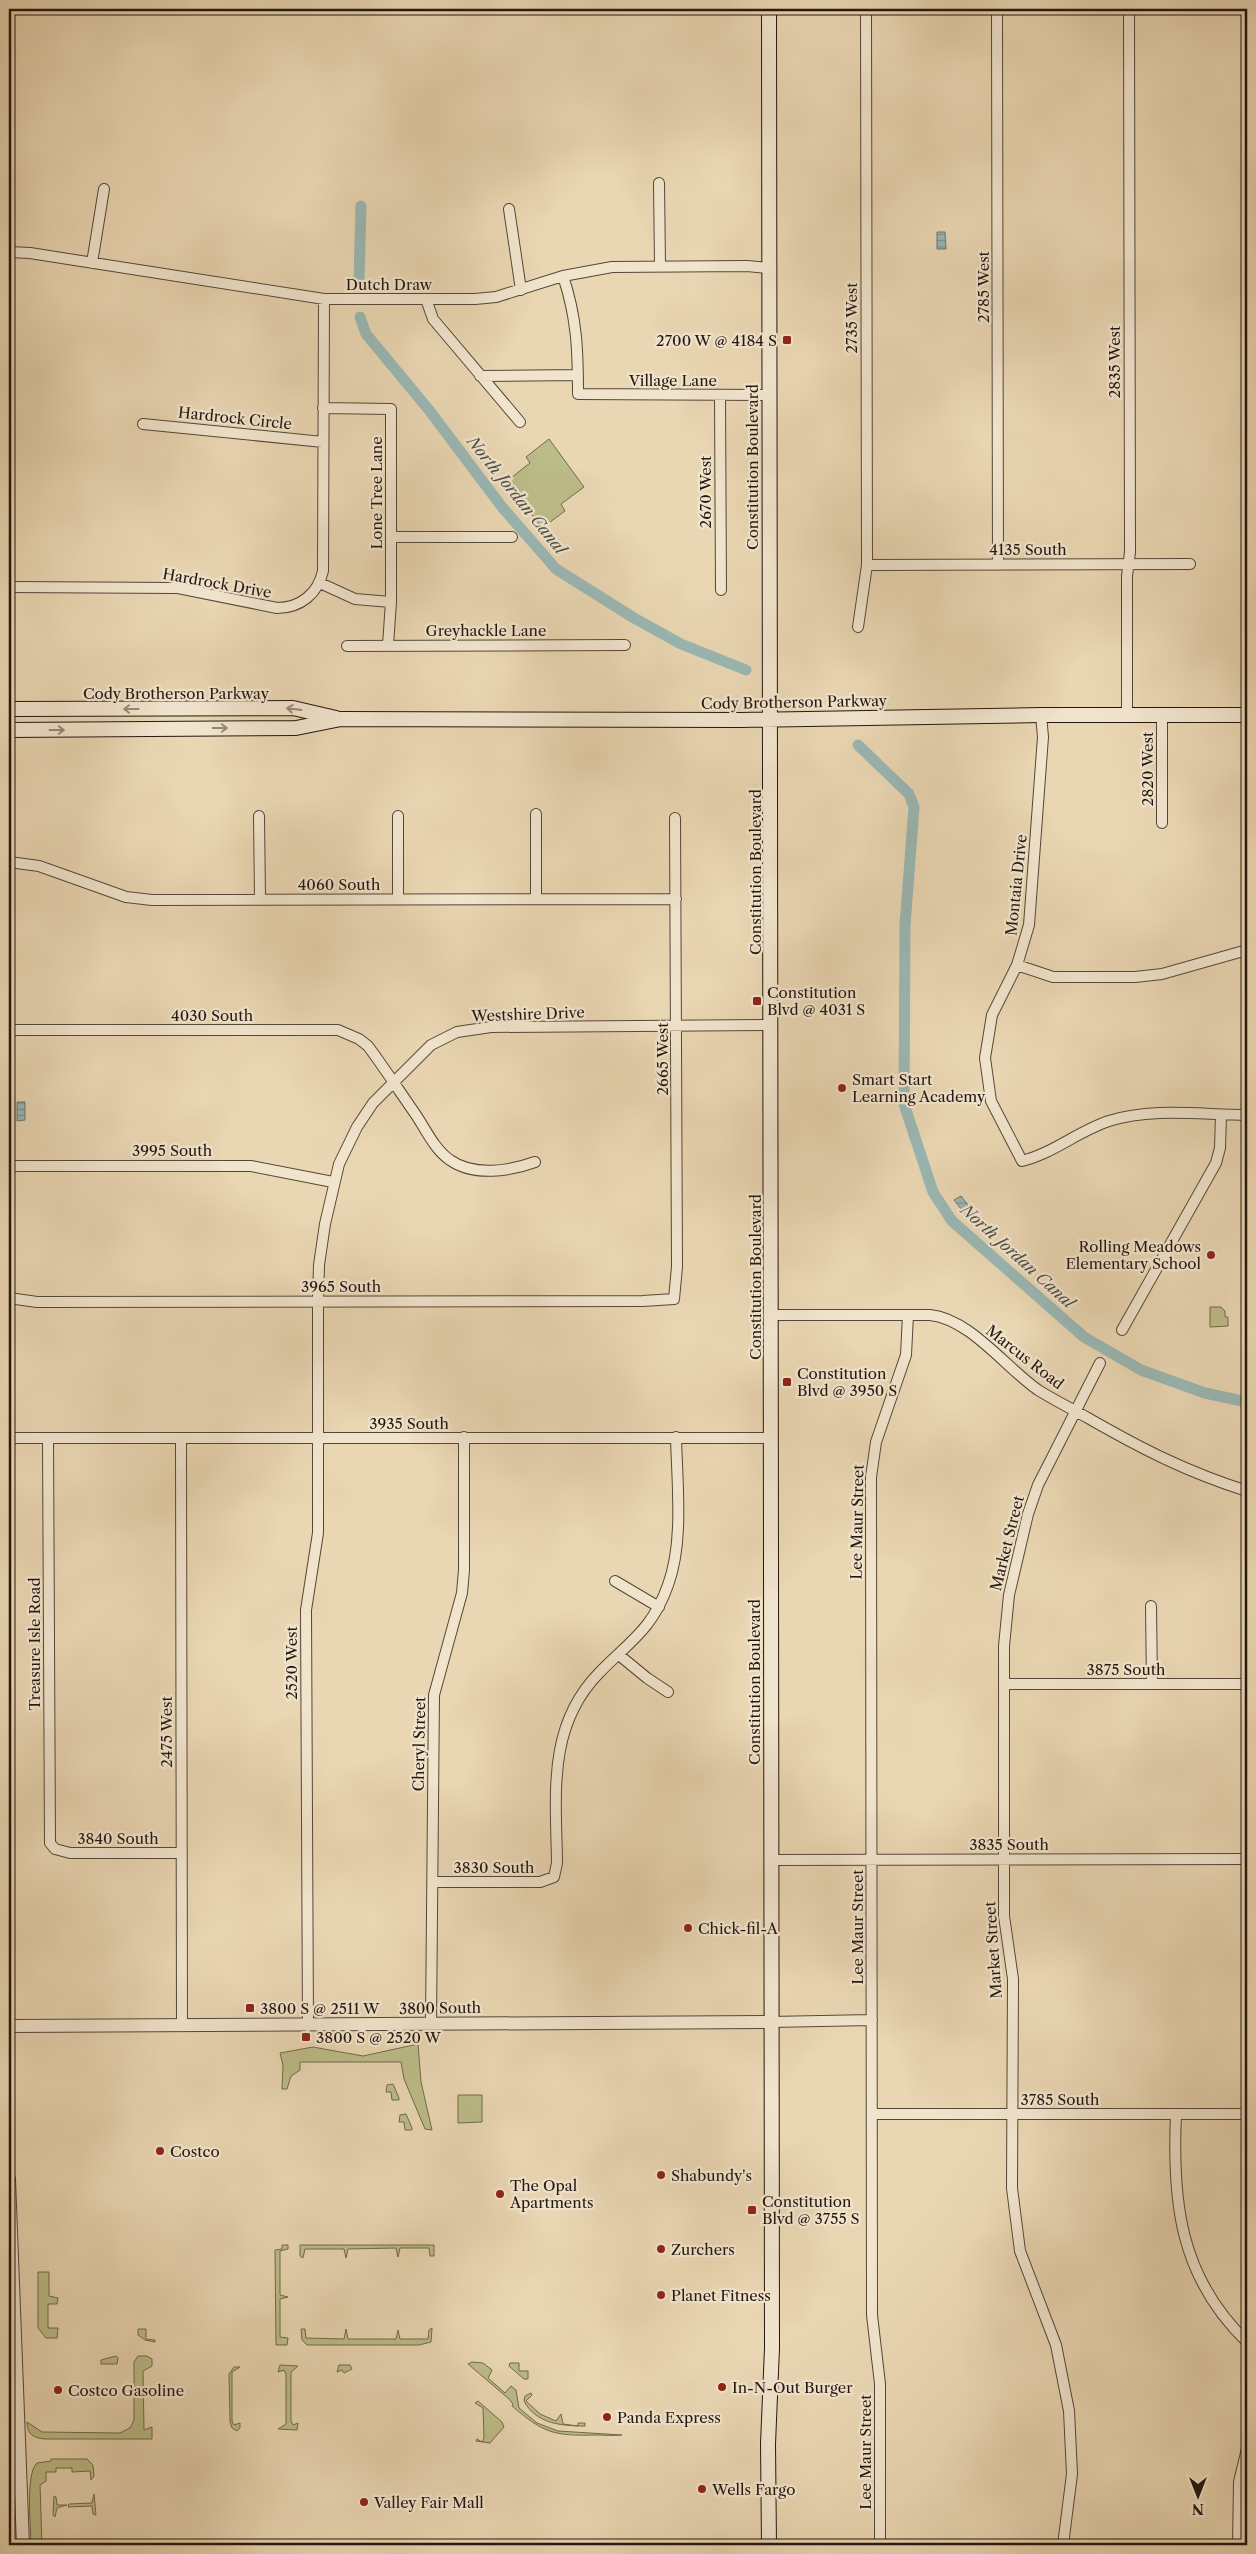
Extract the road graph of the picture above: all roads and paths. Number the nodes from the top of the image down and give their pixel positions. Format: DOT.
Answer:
graph roads {
  1 [pos="769,9"];
  2 [pos="866,9"];
  3 [pos="997,9"];
  4 [pos="1129,9"];
  5 [pos="659,183"];
  6 [pos="104,189"];
  7 [pos="509,209"];
  8 [pos="9,252"];
  9 [pos="92,263"];
  10 [pos="660,265"];
  11 [pos="768,268"];
  12 [pos="562,276"];
  13 [pos="521,290"];
  14 [pos="324,299"];
  15 [pos="426,299"];
  16 [pos="578,375"];
  17 [pos="480,376"];
  18 [pos="720,395"];
  19 [pos="768,395"];
  20 [pos="323,408"];
  21 [pos="520,422"];
  22 [pos="143,424"];
  23 [pos="323,442"];
  24 [pos="391,537"];
  25 [pos="512,537"];
  26 [pos="998,564"];
  27 [pos="1128,564"];
  28 [pos="1190,564"];
  29 [pos="867,565"];
  30 [pos="320,583"];
  31 [pos="9,587"];
  32 [pos="721,590"];
  33 [pos="391,602"];
  34 [pos="858,627"];
  35 [pos="388,645"];
  36 [pos="348,646"];
  37 [pos="625,646"];
  38 [pos="9,709"];
  39 [pos="1041,715"];
  40 [pos="1127,715"];
  41 [pos="1162,715"];
  42 [pos="1247,715"];
  43 [pos="341,719"];
  44 [pos="771,720"];
  45 [pos="9,730"];
  46 [pos="536,814"];
  47 [pos="259,816"];
  48 [pos="398,816"];
  49 [pos="675,818"];
  50 [pos="1162,824"];
  51 [pos="9,862"];
  52 [pos="260,899"];
  53 [pos="398,899"];
  54 [pos="536,899"];
  55 [pos="676,899"];
  56 [pos="1247,950"];
  57 [pos="1018,965"];
  58 [pos="771,1025"];
  59 [pos="676,1027"];
  60 [pos="9,1030"];
  61 [pos="393,1081"];
  62 [pos="1221,1115"];
  63 [pos="1247,1115"];
  64 [pos="535,1162"];
  65 [pos="9,1166"];
  66 [pos="334,1182"];
  67 [pos="9,1298"];
  68 [pos="674,1299"];
  69 [pos="318,1301"];
  70 [pos="908,1314"];
  71 [pos="771,1315"];
  72 [pos="1122,1330"];
  73 [pos="1100,1363"];
  74 [pos="1075,1411"];
  75 [pos="464,1437"];
  76 [pos="676,1437"];
  77 [pos="9,1438"];
  78 [pos="48,1438"];
  79 [pos="181,1438"];
  80 [pos="318,1438"];
  81 [pos="771,1438"];
  82 [pos="1247,1491"];
  83 [pos="615,1581"];
  84 [pos="1151,1606"];
  85 [pos="659,1607"];
  86 [pos="619,1655"];
  87 [pos="1004,1684"];
  88 [pos="1152,1684"];
  89 [pos="1247,1684"];
  90 [pos="668,1692"];
  91 [pos="55,1849"];
  92 [pos="182,1853"];
  93 [pos="1004,1859"];
  94 [pos="1247,1859"];
  95 [pos="770,1860"];
  96 [pos="871,1860"];
  97 [pos="433,1882"];
  98 [pos="872,2020"];
  99 [pos="770,2022"];
  100 [pos="431,2024"];
  101 [pos="9,2026"];
  102 [pos="182,2026"];
  103 [pos="308,2026"];
  104 [pos="872,2114"];
  105 [pos="1012,2114"];
  106 [pos="1176,2114"];
  107 [pos="1247,2114"];
  108 [pos="9,2179"];
  109 [pos="1247,2342"];
  110 [pos="1247,2449"];
  111 [pos="23,2545"];
  112 [pos="769,2545"];
  113 [pos="880,2545"];
  114 [pos="1063,2545"];
  115 [pos="1238,2545"];
  1 -- 11 [label="main road, Constitution Boulevard"];
  2 -- 29 [label="street, 2735 West"];
  3 -- 26 [label="street, 2785 West"];
  4 -- 27 [label="street, 2835 West"];
  5 -- 10 [label="street"];
  6 -- 9 [label="street"];
  7 -- 13 [label="street"];
  8 -- 9 [label="street, Dutch Draw"];
  9 -- 14 [label="street, Dutch Draw"];
  10 -- 11 [label="street, Dutch Draw"];
  10 -- 12 [label="street, Dutch Draw"];
  11 -- 19 [label="main road, Constitution Boulevard"];
  12 -- 13 [label="street, Dutch Draw"];
  12 -- 16 [label="street"];
  13 -- 15 [label="street, Dutch Draw"];
  14 -- 15 [label="street, Dutch Draw"];
  14 -- 20 [label="street"];
  15 -- 17 [label="street"];
  16 -- 17 [label="street"];
  16 -- 18 [label="street, Village Lane"];
  17 -- 21 [label="street"];
  18 -- 19 [label="street, Village Lane"];
  18 -- 32 [label="street, 2670 West"];
  19 -- 44 [label="main road, Constitution Boulevard"];
  20 -- 23 [label="street"];
  20 -- 24 [label="street, Lone Tree Lane"];
  22 -- 23 [label="street, Hardrock Circle"];
  23 -- 30 [label="street"];
  24 -- 25 [label="street"];
  24 -- 33 [label="street, Lone Tree Lane"];
  26 -- 27 [label="street, 4135 South"];
  26 -- 29 [label="street, 4135 South"];
  27 -- 28 [label="street, 4135 South"];
  27 -- 40 [label="street, 2835 West"];
  29 -- 34 [label="street, 2735 West"];
  30 -- 31 [label="street, Hardrock Drive"];
  30 -- 33 [label="street"];
  33 -- 35 [label="street, Lone Tree Lane"];
  35 -- 36 [label="street, Greyhackle Lane"];
  35 -- 37 [label="street, Greyhackle Lane"];
  43 -- 38 [label="main road, Cody Brotherson Parkway, one-way"];
  39 -- 40 [label="main road, Cody Brotherson Parkway"];
  39 -- 44 [label="main road, Cody Brotherson Parkway"];
  39 -- 57 [label="street, Montaia Drive"];
  40 -- 41 [label="main road, Cody Brotherson Parkway"];
  41 -- 42 [label="main road, Cody Brotherson Parkway"];
  41 -- 50 [label="street, 2820 West"];
  43 -- 44 [label="main road, Cody Brotherson Parkway"];
  45 -- 43 [label="main road, Cody Brotherson Parkway, one-way"];
  44 -- 58 [label="main road, Constitution Boulevard"];
  46 -- 54 [label="street"];
  47 -- 52 [label="street"];
  48 -- 53 [label="street"];
  49 -- 55 [label="street, 2665 West"];
  51 -- 52 [label="street, 4060 South"];
  52 -- 53 [label="street, 4060 South"];
  53 -- 54 [label="street, 4060 South"];
  54 -- 55 [label="street, 4060 South"];
  55 -- 59 [label="street, 2665 West"];
  56 -- 57 [label="street"];
  57 -- 62 [label="street, Montaia Drive"];
  58 -- 59 [label="street, Westshire Drive"];
  58 -- 71 [label="main road, Constitution Boulevard"];
  59 -- 61 [label="street, Westshire Drive"];
  59 -- 68 [label="street, 2665 West"];
  60 -- 61 [label="street, 4030 South"];
  61 -- 64 [label="street, 4030 South"];
  61 -- 66 [label="street, Westshire Drive"];
  62 -- 63 [label="street"];
  62 -- 72 [label="street"];
  65 -- 66 [label="street, 3995 South"];
  66 -- 69 [label="street, Westshire Drive"];
  67 -- 69 [label="street, 3965 South"];
  68 -- 69 [label="street, 3965 South"];
  69 -- 80 [label="street, 2520 West"];
  70 -- 71 [label="street, Marcus Road"];
  70 -- 74 [label="street, Marcus Road"];
  70 -- 96 [label="street, Lee Maur Street"];
  71 -- 81 [label="main road, Constitution Boulevard"];
  73 -- 74 [label="street, Market Street"];
  74 -- 82 [label="street, Marcus Road"];
  74 -- 87 [label="street, Market Street"];
  75 -- 76 [label="street, 3935 South"];
  75 -- 80 [label="street, 3935 South"];
  75 -- 97 [label="street, Cheryl Street"];
  76 -- 81 [label="street, 3935 South"];
  76 -- 85 [label="street"];
  77 -- 78 [label="street, 3935 South"];
  78 -- 79 [label="street, 3935 South"];
  78 -- 91 [label="street, Treasure Isle Road"];
  79 -- 80 [label="street, 3935 South"];
  79 -- 92 [label="street, 2475 West"];
  80 -- 103 [label="street, 2520 West"];
  81 -- 95 [label="main road, Constitution Boulevard"];
  83 -- 85 [label="street"];
  84 -- 88 [label="street"];
  85 -- 86 [label="street"];
  86 -- 90 [label="street"];
  86 -- 97 [label="street, 3830 South"];
  87 -- 88 [label="street, 3875 South"];
  87 -- 93 [label="street, Market Street"];
  88 -- 89 [label="street, 3875 South"];
  91 -- 92 [label="street, 3840 South"];
  92 -- 102 [label="street, 2475 West"];
  93 -- 94 [label="street, 3835 South"];
  93 -- 96 [label="street, 3835 South"];
  93 -- 105 [label="street, Market Street"];
  95 -- 96 [label="street, 3835 South"];
  95 -- 99 [label="main road, Constitution Boulevard"];
  96 -- 98 [label="street, Lee Maur Street"];
  97 -- 100 [label="street, Cheryl Street"];
  98 -- 99 [label="street, 3800 South"];
  98 -- 104 [label="street, Lee Maur Street"];
  99 -- 100 [label="street, 3800 South"];
  99 -- 112 [label="main road, Constitution Boulevard"];
  100 -- 103 [label="street, 3800 South"];
  101 -- 102 [label="street, 3800 South"];
  102 -- 103 [label="street, 3800 South"];
  104 -- 105 [label="street, 3785 South"];
  104 -- 113 [label="street, Lee Maur Street"];
  105 -- 106 [label="street, 3785 South"];
  105 -- 114 [label="street, Market Street"];
  106 -- 107 [label="street, 3785 South"];
  106 -- 109 [label="street"];
  108 -- 111 [label="street"];
  110 -- 115 [label="street"];
}
